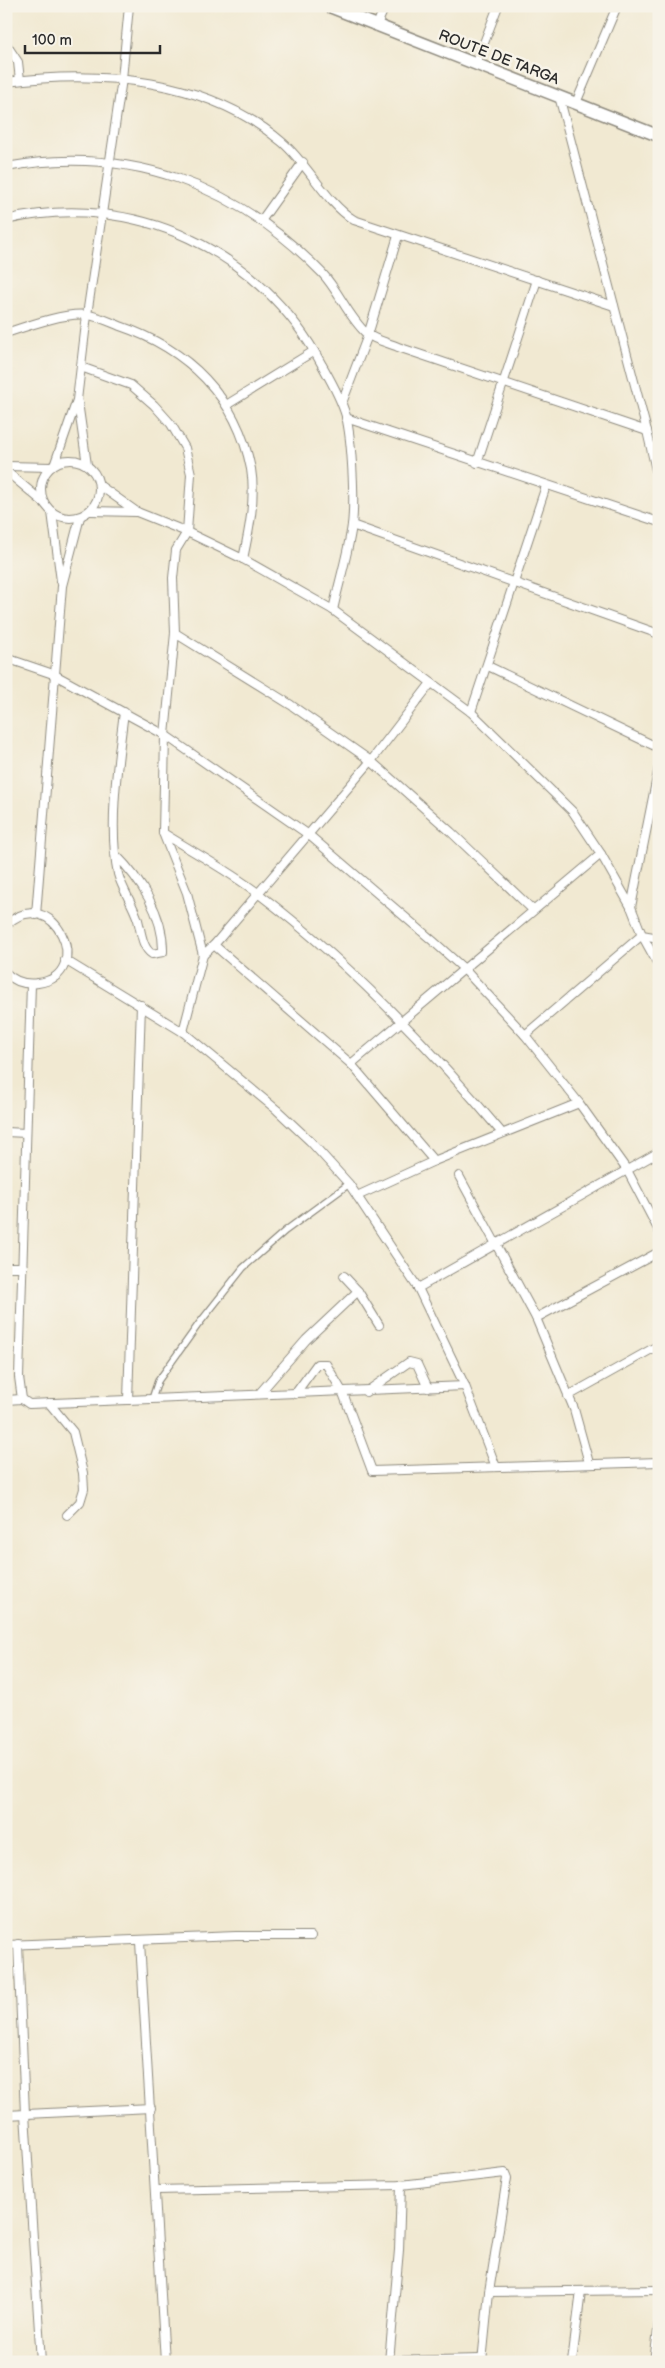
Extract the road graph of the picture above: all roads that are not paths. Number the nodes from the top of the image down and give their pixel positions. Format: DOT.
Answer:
graph roads {
  1 [pos="129,6"];
  2 [pos="328,6"];
  3 [pos="385,6"];
  4 [pos="498,6"];
  5 [pos="616,6"];
  6 [pos="377,26"];
  7 [pos="6,44"];
  8 [pos="476,64"];
  9 [pos="122,79"];
  10 [pos="20,80"];
  11 [pos="6,82"];
  12 [pos="558,96"];
  13 [pos="576,103"];
  14 [pos="659,136"];
  15 [pos="109,161"];
  16 [pos="302,162"];
  17 [pos="6,167"];
  18 [pos="103,212"];
  19 [pos="6,220"];
  20 [pos="261,221"];
  21 [pos="398,236"];
  22 [pos="537,280"];
  23 [pos="614,306"];
  24 [pos="87,315"];
  25 [pos="6,333"];
  26 [pos="368,335"];
  27 [pos="314,351"];
  28 [pos="81,367"];
  29 [pos="503,383"];
  30 [pos="77,400"];
  31 [pos="342,403"];
  32 [pos="228,404"];
  33 [pos="346,418"];
  34 [pos="647,431"];
  35 [pos="477,463"];
  36 [pos="53,465"];
  37 [pos="88,465"];
  38 [pos="6,466"];
  39 [pos="6,471"];
  40 [pos="659,483"];
  41 [pos="99,485"];
  42 [pos="546,486"];
  43 [pos="44,504"];
  44 [pos="90,511"];
  45 [pos="52,512"];
  46 [pos="137,512"];
  47 [pos="80,517"];
  48 [pos="659,522"];
  49 [pos="352,525"];
  50 [pos="187,532"];
  51 [pos="243,559"];
  52 [pos="514,581"];
  53 [pos="62,586"];
  54 [pos="333,610"];
  55 [pos="175,633"];
  56 [pos="659,634"];
  57 [pos="6,658"];
  58 [pos="488,666"];
  59 [pos="53,674"];
  60 [pos="431,683"];
  61 [pos="124,712"];
  62 [pos="471,712"];
  63 [pos="165,735"];
  64 [pos="659,748"];
  65 [pos="372,761"];
  66 [pos="659,767"];
  67 [pos="163,833"];
  68 [pos="309,835"];
  69 [pos="115,854"];
  70 [pos="601,854"];
  71 [pos="259,894"];
  72 [pos="631,907"];
  73 [pos="533,910"];
  74 [pos="36,915"];
  75 [pos="6,925"];
  76 [pos="642,935"];
  77 [pos="659,938"];
  78 [pos="214,945"];
  79 [pos="203,955"];
  80 [pos="65,960"];
  81 [pos="659,966"];
  82 [pos="463,968"];
  83 [pos="6,973"];
  84 [pos="31,984"];
  85 [pos="141,1005"];
  86 [pos="404,1021"];
  87 [pos="183,1032"];
  88 [pos="525,1035"];
  89 [pos="351,1064"];
  90 [pos="579,1103"];
  91 [pos="6,1132"];
  92 [pos="26,1133"];
  93 [pos="502,1133"];
  94 [pos="659,1152"];
  95 [pos="434,1161"];
  96 [pos="627,1170"];
  97 [pos="459,1176"];
  98 [pos="349,1184"];
  99 [pos="357,1196"];
  100 [pos="659,1231"];
  101 [pos="497,1244"];
  102 [pos="659,1252"];
  103 [pos="6,1267"];
  104 [pos="23,1267"];
  105 [pos="344,1276"];
  106 [pos="418,1288"];
  107 [pos="358,1292"];
  108 [pos="536,1318"];
  109 [pos="379,1324"];
  110 [pos="659,1345"];
  111 [pos="465,1386"];
  112 [pos="428,1388"];
  113 [pos="366,1392"];
  114 [pos="343,1393"];
  115 [pos="259,1394"];
  116 [pos="295,1394"];
  117 [pos="568,1396"];
  118 [pos="152,1399"];
  119 [pos="6,1400"];
  120 [pos="22,1400"];
  121 [pos="128,1400"];
  122 [pos="49,1403"];
  123 [pos="659,1462"];
  124 [pos="589,1463"];
  125 [pos="496,1467"];
  126 [pos="67,1515"];
  127 [pos="311,1936"];
  128 [pos="140,1942"];
  129 [pos="18,1944"];
  130 [pos="6,1945"];
  131 [pos="151,2108"];
  132 [pos="25,2114"];
  133 [pos="6,2115"];
  134 [pos="401,2185"];
  135 [pos="156,2190"];
  136 [pos="659,2290"];
  137 [pos="581,2291"];
  138 [pos="488,2292"];
  139 [pos="659,2322"];
  140 [pos="482,2360"];
  141 [pos="389,2361"];
  142 [pos="41,2362"];
  143 [pos="165,2362"];
  144 [pos="340,2362"];
  145 [pos="572,2362"];
  146 [pos="654,2362"];
  1 -- 9 [label="street"];
  2 -- 6 [label="main road, ROUTE DE TARGA"];
  3 -- 6 [label="street"];
  4 -- 8 [label="street"];
  5 -- 13 [label="street"];
  6 -- 8 [label="main road, ROUTE DE TARGA"];
  7 -- 10 [label="street"];
  8 -- 12 [label="main road, ROUTE DE TARGA"];
  9 -- 10 [label="street"];
  9 -- 15 [label="street"];
  9 -- 16 [label="street"];
  10 -- 11 [label="street"];
  12 -- 13 [label="main road, ROUTE DE TARGA"];
  12 -- 23 [label="street"];
  13 -- 14 [label="main road, ROUTE DE TARGA"];
  15 -- 17 [label="street"];
  15 -- 18 [label="street"];
  15 -- 20 [label="street"];
  16 -- 20 [label="street"];
  16 -- 21 [label="street"];
  18 -- 19 [label="street"];
  18 -- 24 [label="street"];
  18 -- 27 [label="street"];
  20 -- 26 [label="street"];
  21 -- 22 [label="street"];
  21 -- 26 [label="street"];
  22 -- 23 [label="street"];
  22 -- 29 [label="street"];
  23 -- 34 [label="street"];
  24 -- 25 [label="street"];
  24 -- 28 [label="street"];
  24 -- 32 [label="street"];
  26 -- 29 [label="street"];
  26 -- 31 [label="street"];
  27 -- 31 [label="street"];
  27 -- 32 [label="street"];
  28 -- 30 [label="street"];
  28 -- 50 [label="street"];
  29 -- 34 [label="street"];
  29 -- 35 [label="street"];
  30 -- 36 [label="street"];
  30 -- 37 [label="street"];
  31 -- 33 [label="street"];
  32 -- 51 [label="street"];
  33 -- 35 [label="street"];
  33 -- 49 [label="street"];
  34 -- 40 [label="street"];
  35 -- 42 [label="street"];
  36 -- 37 [label="street"];
  36 -- 38 [label="street"];
  36 -- 43 [label="street"];
  37 -- 41 [label="street"];
  39 -- 43 [label="street"];
  41 -- 44 [label="street"];
  41 -- 46 [label="street"];
  42 -- 48 [label="street"];
  42 -- 52 [label="street"];
  43 -- 45 [label="street"];
  44 -- 46 [label="street"];
  44 -- 47 [label="street"];
  45 -- 47 [label="street"];
  45 -- 53 [label="street"];
  46 -- 50 [label="street"];
  47 -- 53 [label="street"];
  49 -- 52 [label="street"];
  49 -- 54 [label="street"];
  50 -- 51 [label="street"];
  50 -- 55 [label="street"];
  51 -- 54 [label="street"];
  52 -- 56 [label="street"];
  52 -- 58 [label="street"];
  53 -- 59 [label="street"];
  54 -- 60 [label="street"];
  55 -- 63 [label="street"];
  55 -- 65 [label="street"];
  57 -- 59 [label="street"];
  58 -- 62 [label="street"];
  58 -- 64 [label="street"];
  59 -- 61 [label="street"];
  59 -- 74 [label="street"];
  60 -- 62 [label="street"];
  60 -- 65 [label="street"];
  61 -- 63 [label="street"];
  61 -- 69 [label="street"];
  62 -- 70 [label="street"];
  63 -- 67 [label="street"];
  63 -- 68 [label="street"];
  65 -- 68 [label="street"];
  65 -- 73 [label="street"];
  66 -- 72 [label="street"];
  67 -- 71 [label="street"];
  67 -- 79 [label="street"];
  68 -- 71 [label="street"];
  68 -- 82 [label="street"];
  69 -- 69 [label="street"];
  70 -- 72 [label="street"];
  70 -- 73 [label="street"];
  71 -- 78 [label="street"];
  71 -- 86 [label="street"];
  72 -- 76 [label="street"];
  73 -- 82 [label="street"];
  74 -- 75 [label="street"];
  74 -- 80 [label="street"];
  76 -- 77 [label="street"];
  76 -- 81 [label="street"];
  76 -- 88 [label="street"];
  78 -- 79 [label="street"];
  78 -- 89 [label="street"];
  79 -- 87 [label="street"];
  80 -- 84 [label="street"];
  80 -- 85 [label="street"];
  82 -- 86 [label="street"];
  82 -- 88 [label="street"];
  83 -- 84 [label="street"];
  84 -- 92 [label="street"];
  85 -- 87 [label="street"];
  85 -- 121 [label="street"];
  86 -- 89 [label="street"];
  86 -- 93 [label="street"];
  87 -- 98 [label="street"];
  88 -- 90 [label="street"];
  89 -- 95 [label="street"];
  90 -- 93 [label="street"];
  90 -- 96 [label="street"];
  91 -- 92 [label="street"];
  92 -- 104 [label="street"];
  93 -- 95 [label="street"];
  94 -- 96 [label="street"];
  95 -- 99 [label="street"];
  96 -- 100 [label="street"];
  96 -- 101 [label="street"];
  97 -- 101 [label="street"];
  98 -- 99 [label="street"];
  98 -- 118 [label="street"];
  99 -- 106 [label="street"];
  101 -- 106 [label="street"];
  101 -- 108 [label="street"];
  102 -- 108 [label="street"];
  103 -- 104 [label="street"];
  104 -- 120 [label="street"];
  105 -- 107 [label="street"];
  106 -- 111 [label="street"];
  107 -- 109 [label="street"];
  107 -- 115 [label="street"];
  108 -- 117 [label="street"];
  110 -- 117 [label="street"];
  111 -- 112 [label="street"];
  111 -- 125 [label="street"];
  112 -- 113 [label="street"];
  112 -- 113 [label="street"];
  113 -- 114 [label="street"];
  114 -- 116 [label="street"];
  114 -- 116 [label="street"];
  114 -- 125 [label="street"];
  115 -- 116 [label="street"];
  115 -- 118 [label="street"];
  117 -- 124 [label="street"];
  118 -- 121 [label="street"];
  119 -- 120 [label="street"];
  120 -- 122 [label="street"];
  121 -- 122 [label="street"];
  122 -- 126 [label="street"];
  123 -- 124 [label="street"];
  124 -- 125 [label="street"];
  127 -- 128 [label="street"];
  128 -- 129 [label="street"];
  128 -- 131 [label="street"];
  129 -- 130 [label="street"];
  129 -- 132 [label="street"];
  131 -- 132 [label="street"];
  131 -- 135 [label="street"];
  132 -- 133 [label="street"];
  132 -- 142 [label="street"];
  134 -- 135 [label="street"];
  134 -- 138 [label="street"];
  134 -- 141 [label="street"];
  135 -- 143 [label="street"];
  136 -- 137 [label="street"];
  137 -- 138 [label="street"];
  137 -- 145 [label="street"];
  138 -- 140 [label="street"];
  139 -- 146 [label="street"];
  140 -- 141 [label="street"];
  141 -- 144 [label="street"];
}
